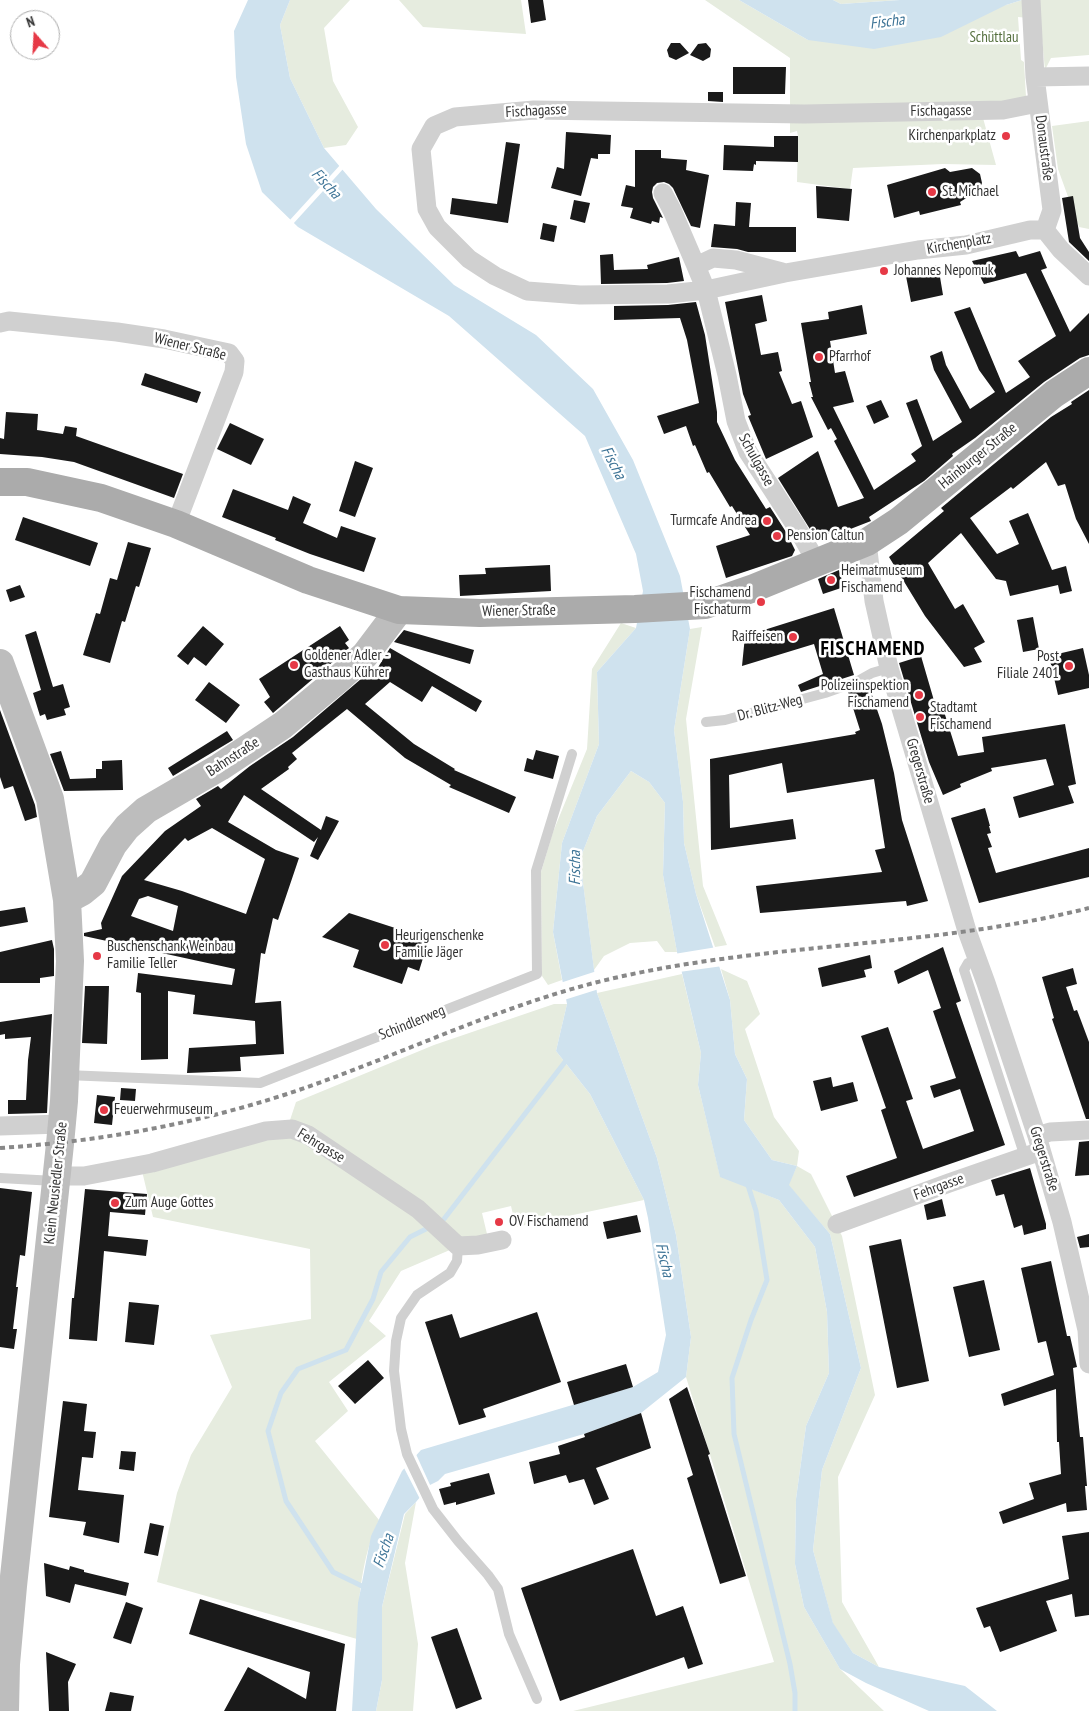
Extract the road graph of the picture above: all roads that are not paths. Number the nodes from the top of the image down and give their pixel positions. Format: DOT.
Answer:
graph roads {
  1 [pos="1031,2"];
  2 [pos="1089,76"];
  3 [pos="1035,77"];
  4 [pos="1038,103"];
  5 [pos="663,193"];
  6 [pos="1045,230"];
  7 [pos="696,266"];
  8 [pos="785,273"];
  9 [pos="1089,276"];
  10 [pos="706,290"];
  11 [pos="0,322"];
  12 [pos="1089,371"];
  13 [pos="0,482"];
  14 [pos="176,524"];
  15 [pos="867,542"];
  16 [pos="816,563"];
  17 [pos="399,610"];
  18 [pos="0,663"];
  19 [pos="889,668"];
  20 [pos="706,722"];
  21 [pos="572,754"];
  22 [pos="67,900"];
  23 [pos="64,1075"];
  24 [pos="62,1124"];
  25 [pos="0,1126"];
  26 [pos="1089,1130"];
  27 [pos="1034,1148"];
  28 [pos="0,1178"];
  29 [pos="56,1178"];
  30 [pos="837,1224"];
  31 [pos="502,1240"];
  32 [pos="454,1243"];
  33 [pos="1089,1364"];
  34 [pos="3,1665"];
  35 [pos="537,1699"];
  36 [pos="5,1711"];
  1 -- 3 [label="street, Donaustraße"];
  2 -- 3 [label="street"];
  3 -- 4 [label="street, Donaustraße"];
  4 -- 6 [label="street, Donaustraße"];
  4 -- 10 [label="street, Fischagasse"];
  5 -- 7 [label="street"];
  6 -- 8 [label="street, Kirchenplatz"];
  6 -- 9 [label="street"];
  7 -- 8 [label="street, Kirchenplatz"];
  7 -- 10 [label="street"];
  8 -- 10 [label="street, Kirchenplatz"];
  10 -- 16 [label="street, Schulgasse"];
  11 -- 14 [label="street, Wiener Straße"];
  12 -- 15 [label="main road, Hainburger Straße"];
  13 -- 14 [label="main road, Wiener Straße"];
  14 -- 17 [label="main road, Wiener Straße"];
  15 -- 16 [label="main road, Wiener Straße"];
  15 -- 19 [label="street, Gregerstraße"];
  16 -- 17 [label="main road, Wiener Straße"];
  17 -- 22 [label="main road, Bahnstraße"];
  18 -- 22 [label="main road, Klein Neusiedler Straße"];
  19 -- 20 [label="lane, Dr. Blitz-Weg"];
  19 -- 27 [label="street, Gregerstraße"];
  21 -- 23 [label="lane, Schindlerweg"];
  22 -- 23 [label="main road, Klein Neusiedler Straße"];
  23 -- 24 [label="main road, Klein Neusiedler Straße"];
  24 -- 25 [label="street"];
  24 -- 29 [label="main road, Klein Neusiedler Straße"];
  26 -- 27 [label="street, Fehrgasse"];
  27 -- 30 [label="street, Fehrgasse"];
  27 -- 33 [label="street, Gregerstraße"];
  28 -- 29 [label="lane"];
  29 -- 32 [label="street, Fehrgasse"];
  29 -- 34 [label="main road, Klein Neusiedler Straße"];
  31 -- 32 [label="street"];
  32 -- 35 [label="lane"];
  34 -- 36 [label="main road, Klein Neusiedler Straße"];
}
